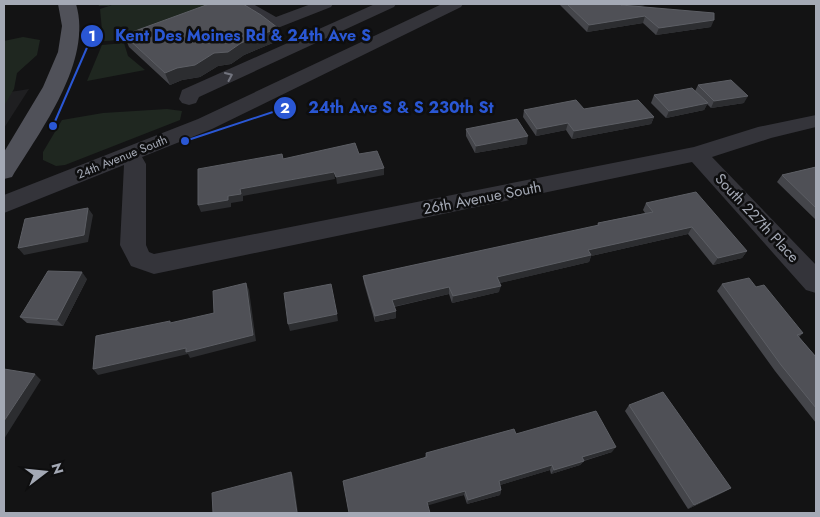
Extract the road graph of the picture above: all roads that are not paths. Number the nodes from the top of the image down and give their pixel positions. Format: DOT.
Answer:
graph roads {
  1 [pos="67,4"];
  2 [pos="242,4"];
  3 [pos="325,4"];
  4 [pos="388,4"];
  5 [pos="440,6"];
  6 [pos="189,99"];
  7 [pos="816,121"];
  8 [pos="697,154"];
  9 [pos="128,155"];
  10 [pos="4,171"];
  11 [pos="4,204"];
  12 [pos="816,282"];
  1 -- 10 [label="main road"];
  2 -- 3 [label="street"];
  6 -- 4 [label="street, one-way"];
  5 -- 9 [label="street, 24th Avenue South"];
  7 -- 8 [label="street, 26th Avenue South"];
  8 -- 9 [label="street, 26th Avenue South"];
  8 -- 12 [label="street, South 227th Place"];
  9 -- 11 [label="street, 24th Avenue South"];
}
